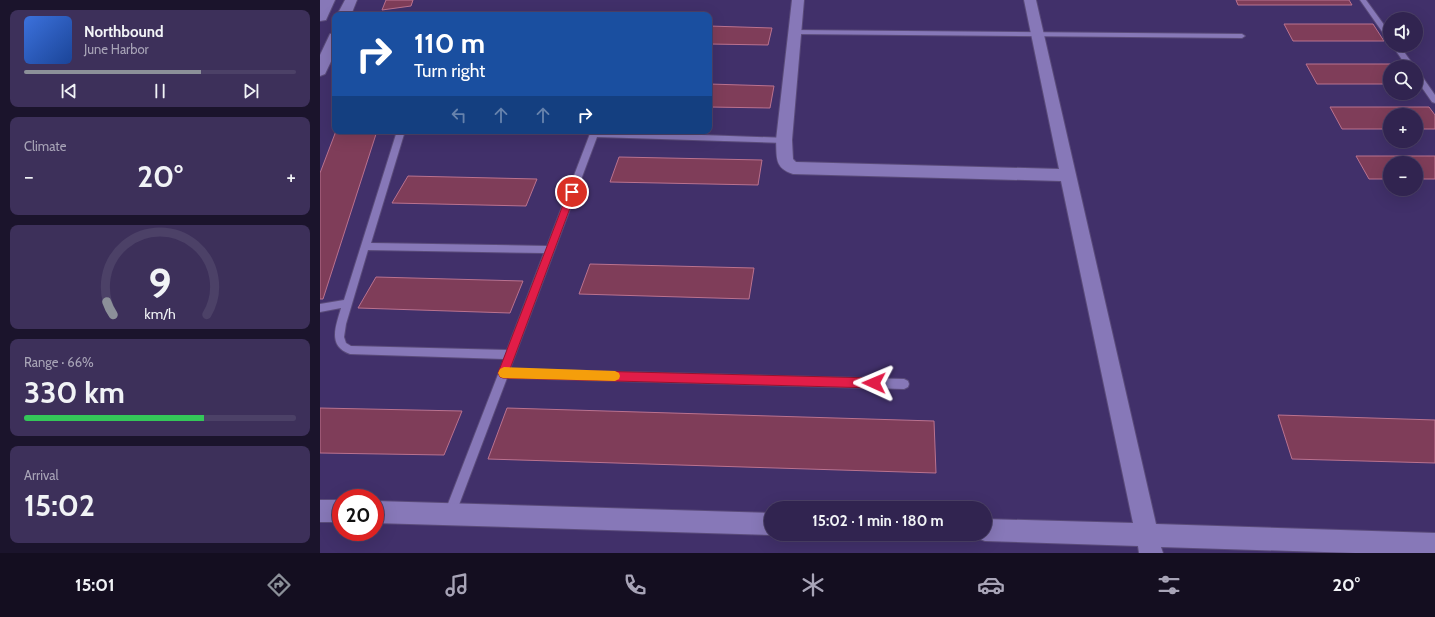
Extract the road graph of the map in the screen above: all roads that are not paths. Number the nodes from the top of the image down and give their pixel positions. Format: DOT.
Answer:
graph roads {
  1 [pos="327,0"];
  2 [pos="351,0"];
  3 [pos="798,0"];
  4 [pos="1030,0"];
  5 [pos="1363,0"];
  6 [pos="345,12"];
  7 [pos="320,16"];
  8 [pos="1383,28"];
  9 [pos="794,32"];
  10 [pos="1038,34"];
  11 [pos="1242,36"];
  12 [pos="332,44"];
  13 [pos="320,71"];
  14 [pos="1423,84"];
  15 [pos="1435,100"];
  16 [pos="400,134"];
  17 [pos="593,134"];
  18 [pos="642,134"];
  19 [pos="784,140"];
  20 [pos="1068,175"];
  21 [pos="365,246"];
  22 [pos="550,250"];
  23 [pos="347,303"];
  24 [pos="320,308"];
  25 [pos="510,355"];
  26 [pos="503,373"];
  27 [pos="904,384"];
  28 [pos="320,510"];
  29 [pos="332,511"];
  30 [pos="384,512"];
  31 [pos="450,514"];
  32 [pos="764,524"];
  33 [pos="992,531"];
  34 [pos="1149,544"];
  35 [pos="1435,544"];
  1 -- 7 [label="main road"];
  2 -- 6 [label="street"];
  3 -- 9 [label="street"];
  4 -- 10 [label="street"];
  5 -- 8 [label="lane"];
  9 -- 10 [label="lane"];
  9 -- 19 [label="street"];
  10 -- 11 [label="lane"];
  10 -- 20 [label="street"];
  12 -- 13 [label="street"];
  14 -- 15 [label="lane"];
  16 -- 21 [label="lane"];
  17 -- 22 [label="lane"];
  18 -- 19 [label="lane"];
  19 -- 20 [label="street"];
  20 -- 34 [label="street"];
  21 -- 22 [label="lane"];
  21 -- 23 [label="lane"];
  22 -- 25 [label="lane"];
  23 -- 24 [label="lane"];
  23 -- 25 [label="lane"];
  25 -- 26 [label="lane"];
  26 -- 27 [label="lane"];
  26 -- 31 [label="lane"];
  28 -- 29 [label="street"];
  30 -- 31 [label="street"];
  31 -- 32 [label="street"];
  33 -- 34 [label="street"];
  34 -- 35 [label="street"];
}
